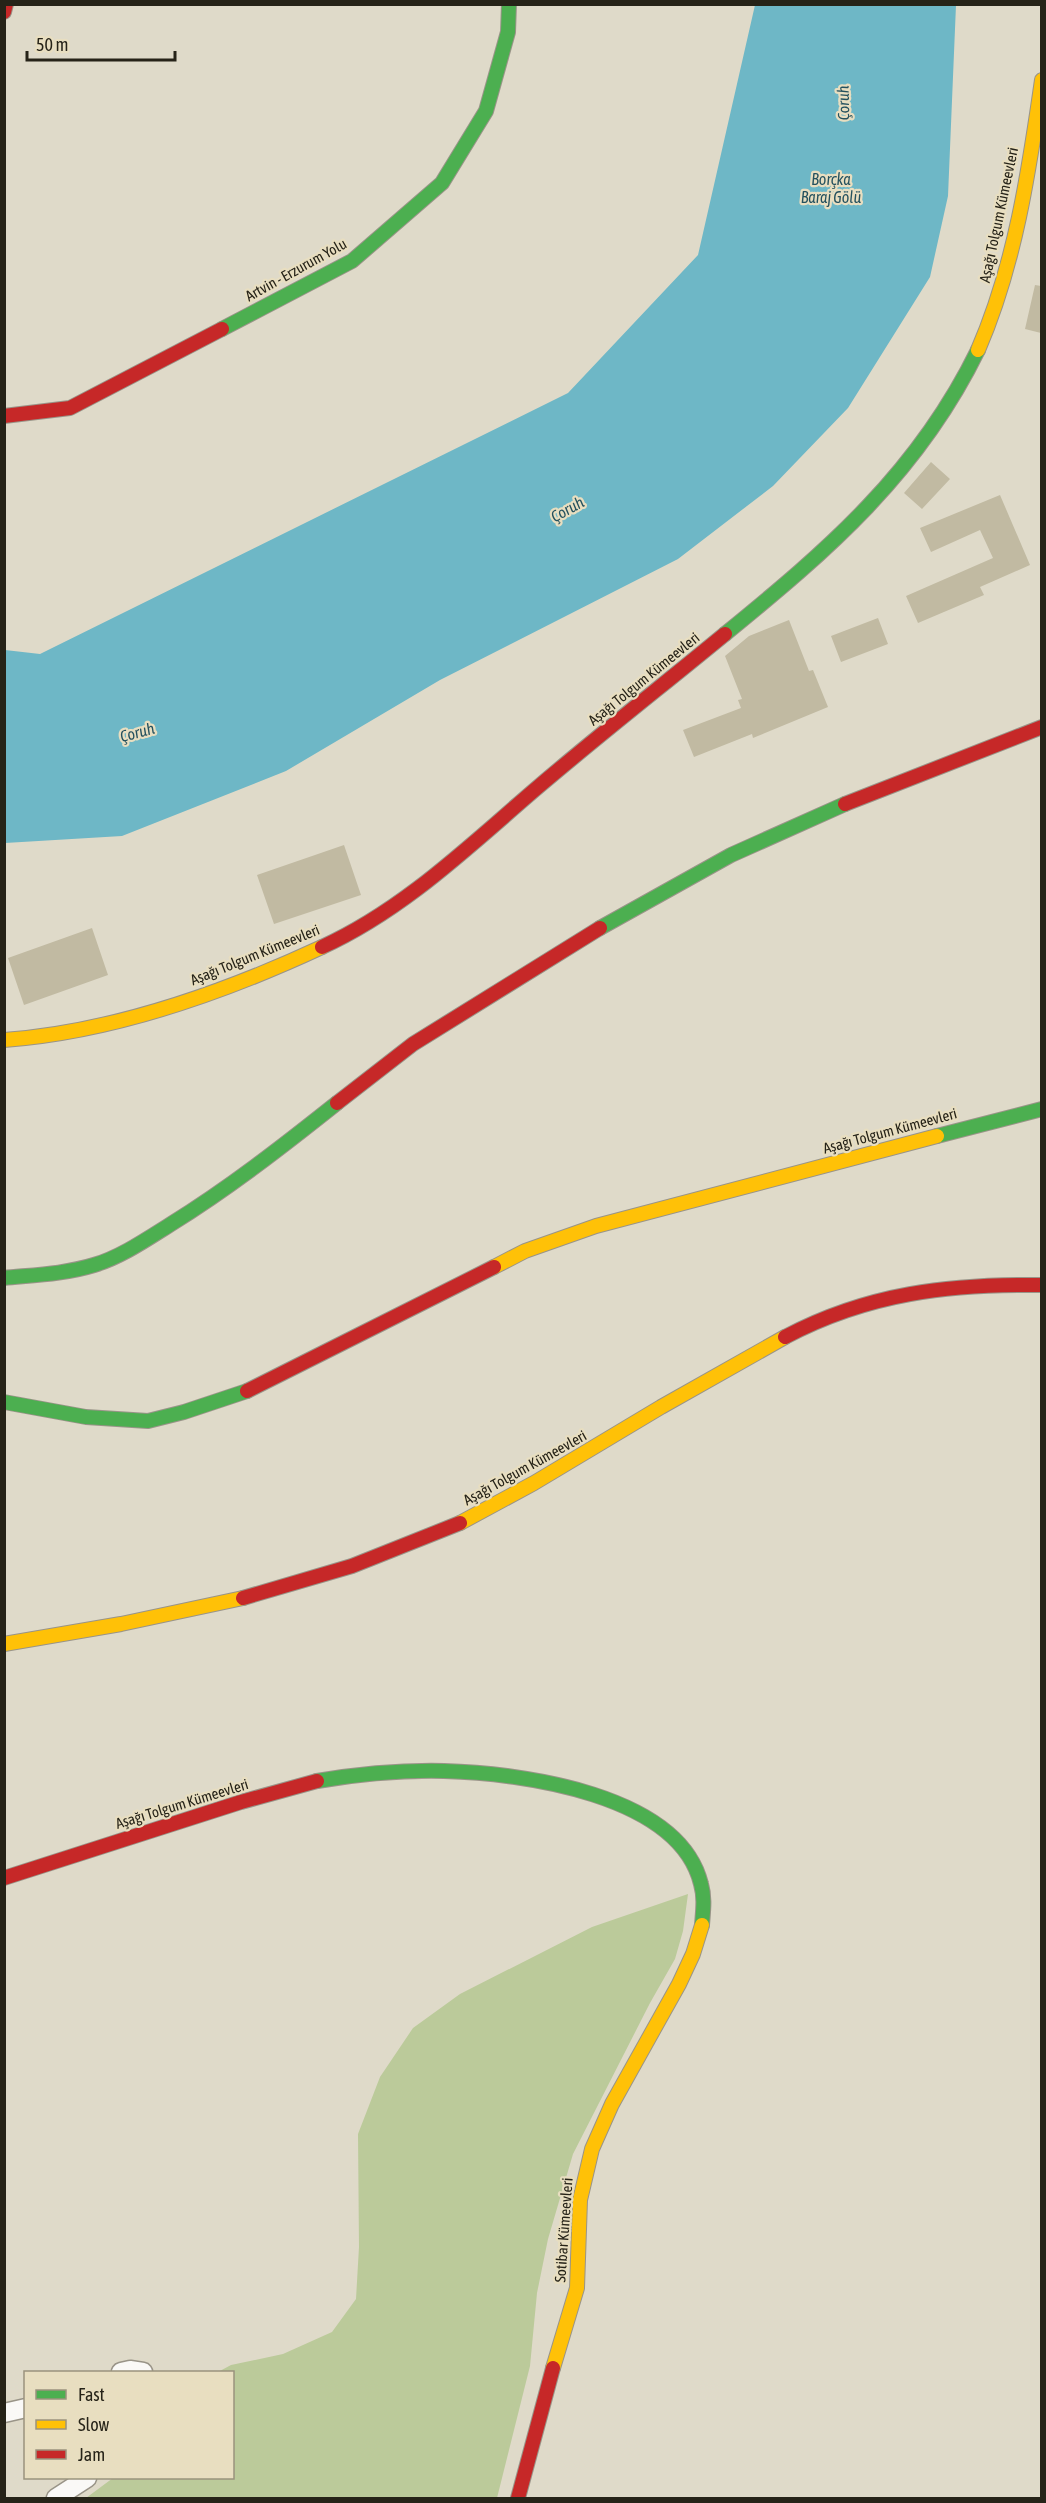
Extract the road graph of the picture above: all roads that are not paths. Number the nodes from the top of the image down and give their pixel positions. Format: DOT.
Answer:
graph roads {
  1 [pos="6,4"];
  2 [pos="509,4"];
  3 [pos="4,12"];
  4 [pos="1041,80"];
  5 [pos="4,416"];
  6 [pos="1041,727"];
  7 [pos="4,1040"];
  8 [pos="1041,1109"];
  9 [pos="4,1278"];
  10 [pos="1041,1285"];
  11 [pos="4,1402"];
  12 [pos="4,1644"];
  13 [pos="699,1875"];
  14 [pos="4,1878"];
  15 [pos="24,2408"];
  16 [pos="4,2413"];
  17 [pos="86,2479"];
  18 [pos="56,2499"];
  19 [pos="518,2499"];
  1 -- 3 [label="main road"];
  2 -- 5 [label="main road, Artvin - Erzurum Yolu"];
  4 -- 7 [label="main road, Aşağı Tolgum Kümeevleri"];
  6 -- 9 [label="main road"];
  8 -- 11 [label="main road, Aşağı Tolgum Kümeevleri"];
  10 -- 12 [label="main road, Aşağı Tolgum Kümeevleri"];
  13 -- 14 [label="main road, Aşağı Tolgum Kümeevleri"];
  13 -- 19 [label="main road, Sotibar Kümeevleri"];
  15 -- 16 [label="street"];
  17 -- 18 [label="street"];
}
